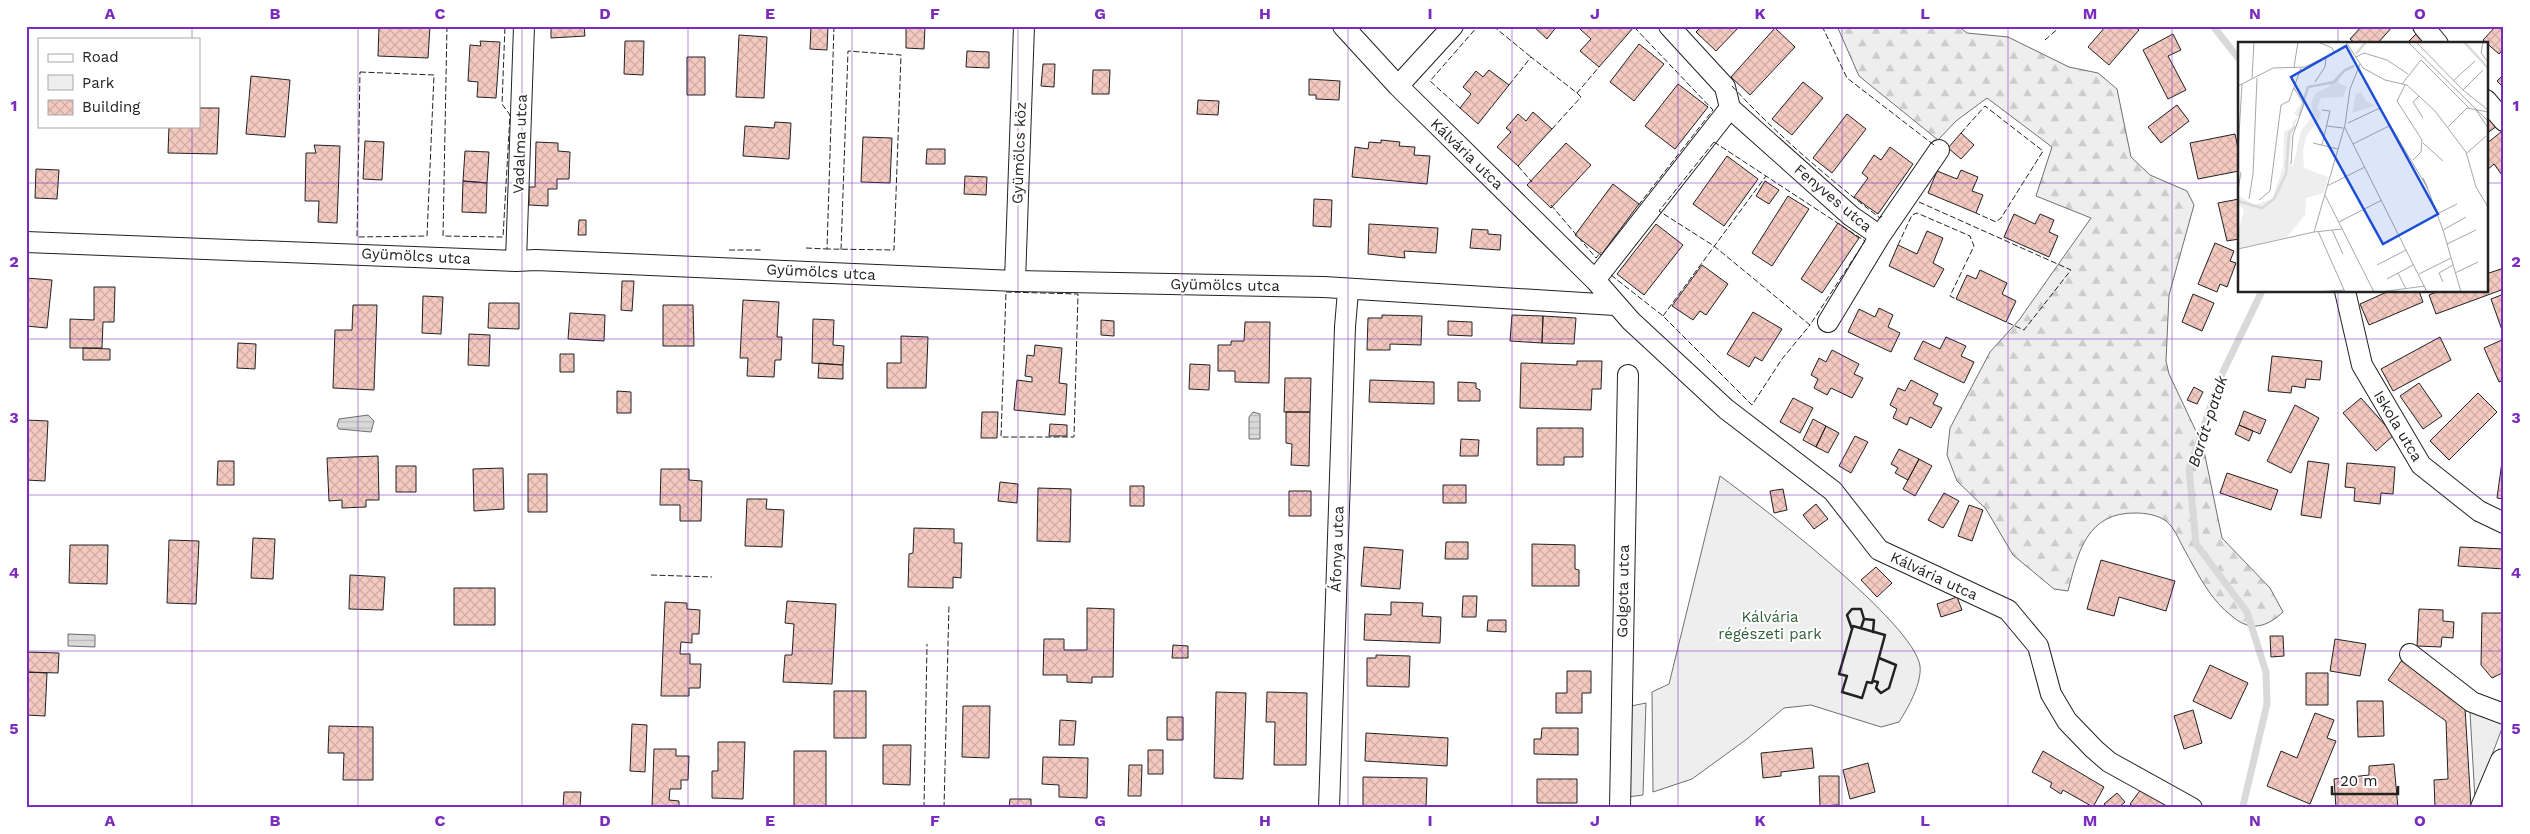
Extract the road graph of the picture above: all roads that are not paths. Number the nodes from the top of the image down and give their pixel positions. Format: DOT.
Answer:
graph roads {
  1 [pos="524,26"];
  2 [pos="1024,26"];
  3 [pos="1343,26"];
  4 [pos="1452,26"];
  5 [pos="1669,26"];
  6 [pos="2423,26"];
  7 [pos="2436,42"];
  8 [pos="1398,86"];
  9 [pos="2488,102"];
  10 [pos="1730,108"];
  11 [pos="2504,121"];
  12 [pos="1939,150"];
  13 [pos="1880,236"];
  14 [pos="26,242"];
  15 [pos="516,261"];
  16 [pos="1595,280"];
  17 [pos="1015,281"];
  18 [pos="1348,291"];
  19 [pos="2345,292"];
  20 [pos="1615,305"];
  21 [pos="1828,322"];
  22 [pos="1628,375"];
  23 [pos="2504,523"];
  24 [pos="2410,654"];
  25 [pos="2504,714"];
  26 [pos="2504,763"];
  27 [pos="1328,808"];
  28 [pos="1620,808"];
  29 [pos="2192,808"];
  30 [pos="2486,808"];
  1 -- 15 [label="street, Vadalma utca"];
  2 -- 17 [label="street, Gyümölcs köz"];
  3 -- 8 [label="street, Kálvária utca"];
  4 -- 8 [label="street"];
  5 -- 10 [label="street"];
  6 -- 7 [label="street"];
  8 -- 16 [label="street, Kálvária utca"];
  9 -- 11 [label="street"];
  10 -- 13 [label="street, Fenyves utca"];
  10 -- 16 [label="street"];
  12 -- 13 [label="street, Fenyves utca"];
  13 -- 21 [label="street"];
  14 -- 15 [label="street, Gyümölcs utca"];
  15 -- 17 [label="street, Gyümölcs utca"];
  16 -- 20 [label="street, Kálvária utca"];
  17 -- 18 [label="street, Gyümölcs utca"];
  18 -- 20 [label="street, Gyümölcs utca"];
  18 -- 27 [label="street, Áfonya utca"];
  19 -- 23 [label="street, Iskola utca"];
  20 -- 29 [label="street, Kálvária utca"];
  22 -- 28 [label="street, Golgota utca"];
  24 -- 25 [label="street"];
  26 -- 30 [label="main road"];
}
